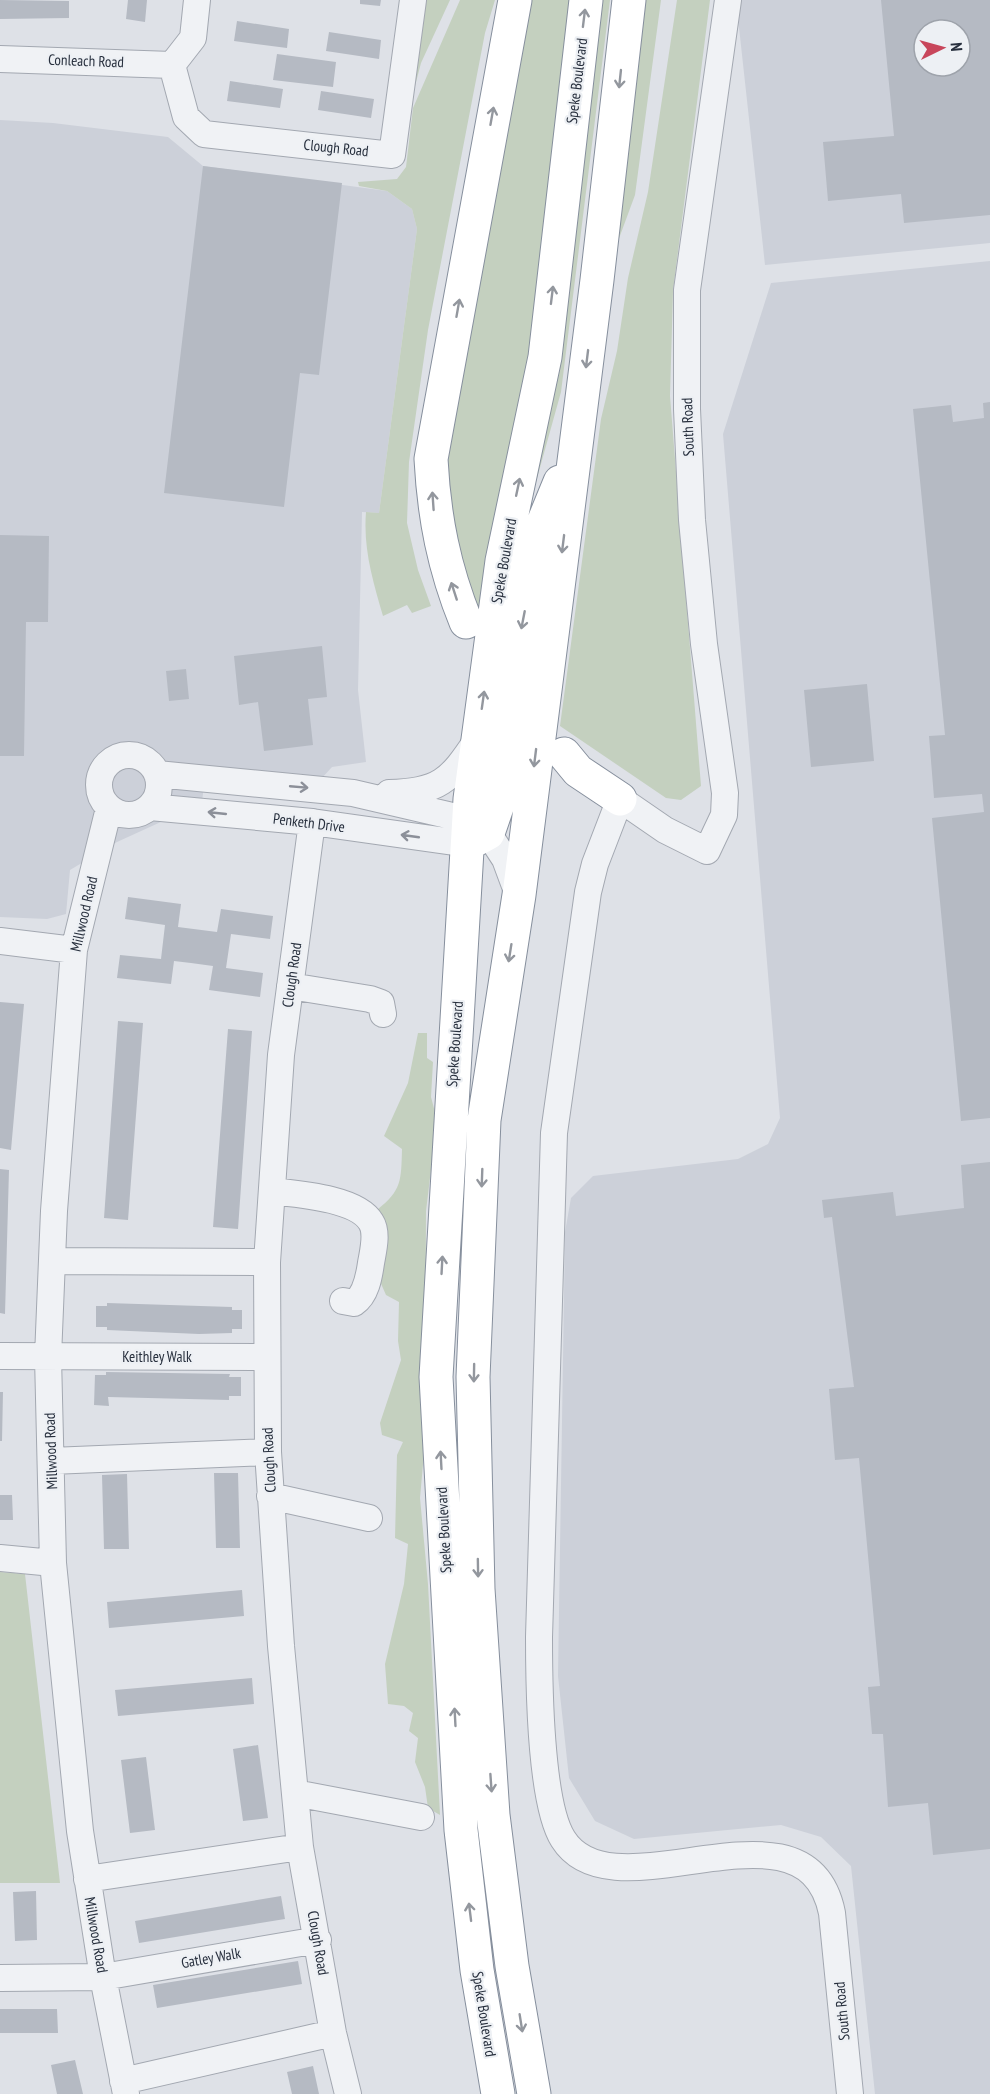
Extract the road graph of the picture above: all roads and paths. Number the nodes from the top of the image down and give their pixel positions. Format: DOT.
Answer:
graph roads {
  1 [pos="197,0"];
  2 [pos="413,0"];
  3 [pos="515,0"];
  4 [pos="586,0"];
  5 [pos="628,0"];
  6 [pos="728,0"];
  7 [pos="0,59"];
  8 [pos="172,64"];
  9 [pos="576,444"];
  10 [pos="466,622"];
  11 [pos="478,739"];
  12 [pos="564,753"];
  13 [pos="157,774"];
  14 [pos="353,793"];
  15 [pos="620,799"];
  16 [pos="150,807"];
  17 [pos="109,808"];
  18 [pos="312,822"];
  19 [pos="475,833"];
  20 [pos="519,895"];
  21 [pos="0,941"];
  22 [pos="74,950"];
  23 [pos="290,986"];
  24 [pos="383,1014"];
  25 [pos="272,1191"];
  26 [pos="53,1261"];
  27 [pos="267,1262"];
  28 [pos="343,1301"];
  29 [pos="0,1356"];
  30 [pos="48,1357"];
  31 [pos="266,1357"];
  32 [pos="268,1452"];
  33 [pos="51,1461"];
  34 [pos="270,1496"];
  35 [pos="369,1518"];
  36 [pos="0,1558"];
  37 [pos="53,1563"];
  38 [pos="295,1793"];
  39 [pos="421,1816"];
  40 [pos="300,1847"];
  41 [pos="87,1879"];
  42 [pos="318,1940"];
  43 [pos="103,1977"];
  44 [pos="0,1978"];
  45 [pos="333,2033"];
  46 [pos="496,2086"];
  47 [pos="125,2087"];
  48 [pos="533,2090"];
  49 [pos="348,2094"];
  50 [pos="850,2094"];
  1 -- 8 [label="street"];
  2 -- 8 [label="street, Clough Road"];
  10 -- 3 [label="highway, one-way"];
  11 -- 4 [label="highway, Speke Boulevard, one-way"];
  5 -- 9 [label="highway, one-way"];
  6 -- 15 [label="street, South Road"];
  7 -- 8 [label="street, Conleach Road"];
  9 -- 19 [label="highway, one-way"];
  9 -- 20 [label="highway, one-way"];
  11 -- 14 [label="street"];
  11 -- 19 [label="highway, Speke Boulevard"];
  12 -- 15 [label="highway"];
  13 -- 14 [label="street, one-way"];
  13 -- 16 [label="street"];
  13 -- 17 [label="street"];
  14 -- 19 [label="street"];
  15 -- 50 [label="street, South Road"];
  16 -- 17 [label="street, Penketh Drive"];
  18 -- 16 [label="street, Penketh Drive, one-way"];
  17 -- 22 [label="street, Millwood Road"];
  19 -- 18 [label="street, Penketh Drive, one-way"];
  18 -- 23 [label="street, Clough Road"];
  19 -- 20 [label="street"];
  46 -- 19 [label="highway, Speke Boulevard, one-way"];
  20 -- 48 [label="highway, one-way"];
  21 -- 22 [label="street"];
  22 -- 26 [label="street, Millwood Road"];
  23 -- 24 [label="street"];
  23 -- 25 [label="street, Clough Road"];
  25 -- 27 [label="street, Clough Road"];
  25 -- 28 [label="street"];
  26 -- 27 [label="street"];
  26 -- 30 [label="street, Millwood Road"];
  27 -- 31 [label="street, Clough Road"];
  29 -- 30 [label="street, Keithley Walk"];
  30 -- 31 [label="street, Keithley Walk"];
  30 -- 33 [label="street, Millwood Road"];
  31 -- 32 [label="street, Clough Road"];
  32 -- 33 [label="street"];
  32 -- 34 [label="street, Clough Road"];
  33 -- 37 [label="street, Millwood Road"];
  34 -- 35 [label="street"];
  34 -- 38 [label="street, Clough Road"];
  36 -- 37 [label="street"];
  37 -- 41 [label="street, Millwood Road"];
  38 -- 39 [label="street"];
  38 -- 40 [label="street, Clough Road"];
  40 -- 41 [label="street"];
  40 -- 42 [label="street, Clough Road"];
  41 -- 43 [label="street, Millwood Road"];
  42 -- 43 [label="street, Gatley Walk"];
  42 -- 45 [label="street, Clough Road"];
  43 -- 44 [label="street, Gatley Walk"];
  43 -- 47 [label="street, Millwood Road"];
  45 -- 47 [label="street"];
  45 -- 49 [label="street, Clough Road"];
}
